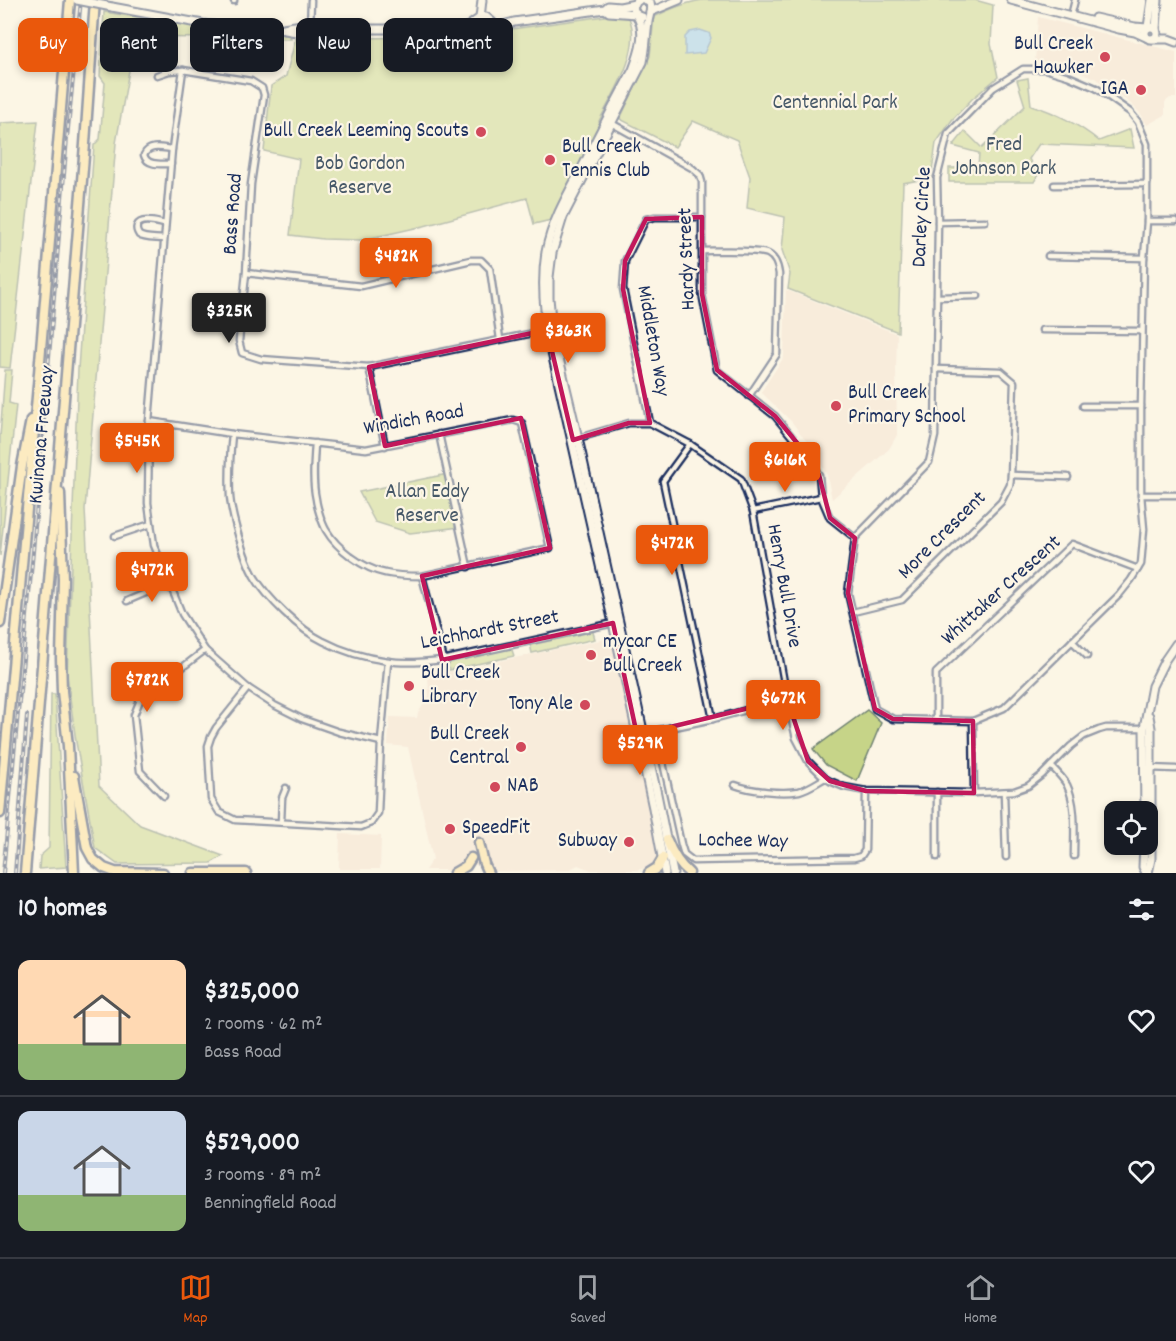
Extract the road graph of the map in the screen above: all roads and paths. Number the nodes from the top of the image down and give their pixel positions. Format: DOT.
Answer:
graph roads {
  1 [pos="70,0"];
  2 [pos="77,0"];
  3 [pos="95,0"];
  4 [pos="311,0"];
  5 [pos="657,0"];
  6 [pos="679,0"];
  7 [pos="1011,0"];
  8 [pos="1026,0"];
  9 [pos="1075,0"];
  10 [pos="1152,0"];
  11 [pos="1158,0"];
  12 [pos="646,1"];
  13 [pos="637,2"];
  14 [pos="482,3"];
  15 [pos="604,9"];
  16 [pos="650,13"];
  17 [pos="1072,14"];
  18 [pos="637,15"];
  19 [pos="310,18"];
  20 [pos="484,18"];
  21 [pos="514,22"];
  22 [pos="296,27"];
  23 [pos="1148,28"];
  24 [pos="1157,29"];
  25 [pos="1150,38"];
  26 [pos="1176,40"];
  27 [pos="183,70"];
  28 [pos="157,75"];
  29 [pos="609,122"];
  30 [pos="172,149"];
  31 [pos="171,164"];
  32 [pos="1148,184"];
  33 [pos="1054,185"];
  34 [pos="702,217"];
  35 [pos="1147,220"];
  36 [pos="985,221"];
  37 [pos="1176,221"];
  38 [pos="938,222"];
  39 [pos="165,224"];
  40 [pos="163,239"];
  41 [pos="702,251"];
  42 [pos="1048,256"];
  43 [pos="1144,258"];
  44 [pos="246,273"];
  45 [pos="978,296"];
  46 [pos="937,297"];
  47 [pos="550,329"];
  48 [pos="1042,330"];
  49 [pos="1142,331"];
  50 [pos="500,339"];
  51 [pos="369,367"];
  52 [pos="936,369"];
  53 [pos="38,385"];
  54 [pos="749,396"];
  55 [pos="1083,406"];
  56 [pos="1141,406"];
  57 [pos="149,421"];
  58 [pos="650,423"];
  59 [pos="232,434"];
  60 [pos="439,434"];
  61 [pos="576,439"];
  62 [pos="315,443"];
  63 [pos="690,444"];
  64 [pos="385,446"];
  65 [pos="59,450"];
  66 [pos="1011,475"];
  67 [pos="1068,477"];
  68 [pos="1141,495"];
  69 [pos="1176,495"];
  70 [pos="821,498"];
  71 [pos="753,511"];
  72 [pos="151,524"];
  73 [pos="115,536"];
  74 [pos="855,538"];
  75 [pos="468,567"];
  76 [pos="1137,569"];
  77 [pos="422,576"];
  78 [pos="170,583"];
  79 [pos="127,601"];
  80 [pos="853,612"];
  81 [pos="0,623"];
  82 [pos="616,623"];
  83 [pos="1072,641"];
  84 [pos="1176,644"];
  85 [pos="205,650"];
  86 [pos="1087,656"];
  87 [pos="442,660"];
  88 [pos="388,661"];
  89 [pos="119,674"];
  90 [pos="248,688"];
  91 [pos="787,699"];
  92 [pos="140,700"];
  93 [pos="713,719"];
  94 [pos="936,720"];
  95 [pos="973,721"];
  96 [pos="1148,728"];
  97 [pos="656,731"];
  98 [pos="640,734"];
  99 [pos="381,742"];
  100 [pos="68,746"];
  101 [pos="1051,766"];
  102 [pos="1148,768"];
  103 [pos="1176,769"];
  104 [pos="825,778"];
  105 [pos="735,786"];
  106 [pos="286,788"];
  107 [pos="866,790"];
  108 [pos="937,792"];
  109 [pos="1004,792"];
  110 [pos="974,793"];
  111 [pos="164,796"];
  112 [pos="1146,801"];
  113 [pos="0,813"];
  114 [pos="281,822"];
  115 [pos="667,840"];
  116 [pos="479,843"];
  117 [pos="1144,855"];
  118 [pos="1074,856"];
  119 [pos="937,857"];
  120 [pos="1006,857"];
  121 [pos="471,858"];
  122 [pos="663,858"];
  123 [pos="25,873"];
  124 [pos="74,873"];
  125 [pos="164,873"];
  126 [pos="193,873"];
  127 [pos="246,873"];
  128 [pos="454,873"];
  129 [pos="488,873"];
  130 [pos="649,873"];
  131 [pos="665,873"];
  132 [pos="673,873"];
  133 [pos="690,873"];
  134 [pos="1147,873"];
  1 -- 53 [label="highway, Kwinana Freeway"];
  2 -- 22 [label="main road, bridge"];
  3 -- 65 [label="highway, Kwinana Freeway"];
  4 -- 19 [label="street"];
  5 -- 12 [label="main road"];
  6 -- 16 [label="main road"];
  7 -- 17 [label="main road"];
  8 -- 17 [label="main road"];
  9 -- 17 [label="street"];
  10 -- 23 [label="main road"];
  11 -- 24 [label="main road"];
  12 -- 16 [label="main road"];
  13 -- 15 [label="main road"];
  13 -- 18 [label="main road"];
  14 -- 20 [label="main road"];
  15 -- 18 [label="main road"];
  15 -- 21 [label="main road"];
  16 -- 18 [label="main road"];
  16 -- 29 [label="main road"];
  17 -- 23 [label="main road"];
  17 -- 25 [label="main road"];
  18 -- 29 [label="main road"];
  23 -- 24 [label="main road"];
  23 -- 25 [label="main road"];
  24 -- 25 [label="main road"];
  24 -- 26 [label="main road"];
  25 -- 26 [label="main road"];
  27 -- 28 [label="street, Bass Road"];
  27 -- 30 [label="street"];
  27 -- 44 [label="street, Bass Road"];
  29 -- 34 [label="street, Hardy Street"];
  29 -- 47 [label="main road"];
  30 -- 31 [label="street"];
  30 -- 31 [label="street"];
  31 -- 39 [label="street"];
  32 -- 33 [label="street"];
  32 -- 35 [label="street, Darley Circle"];
  32 -- 38 [label="street, Darley Circle"];
  34 -- 41 [label="street, Hardy Street"];
  34 -- 58 [label="street, Middleton Way"];
  35 -- 37 [label="street"];
  35 -- 43 [label="street, Darley Circle"];
  36 -- 38 [label="street"];
  38 -- 46 [label="street, Darley Circle"];
  39 -- 40 [label="street"];
  39 -- 40 [label="street"];
  40 -- 57 [label="street"];
  41 -- 54 [label="street, Hardy Street"];
  41 -- 54 [label="street"];
  42 -- 43 [label="street"];
  43 -- 49 [label="street, Darley Circle"];
  44 -- 50 [label="street"];
  44 -- 51 [label="street, Bass Road"];
  45 -- 46 [label="street"];
  46 -- 52 [label="street, Darley Circle"];
  47 -- 50 [label="street, Bass Road"];
  47 -- 61 [label="main road"];
  48 -- 49 [label="street"];
  49 -- 56 [label="street, Darley Circle"];
  50 -- 51 [label="street, Bass Road"];
  51 -- 64 [label="street"];
  52 -- 66 [label="street, More Crescent"];
  52 -- 74 [label="street, Darley Circle"];
  53 -- 81 [label="highway"];
  53 -- 113 [label="highway, Kwinana Freeway"];
  54 -- 70 [label="street, Hardy Street"];
  55 -- 56 [label="street"];
  56 -- 68 [label="street, Darley Circle"];
  57 -- 59 [label="street, Windich Road"];
  57 -- 72 [label="street"];
  58 -- 61 [label="street"];
  58 -- 63 [label="street, Henry Bull Drive"];
  59 -- 62 [label="street, Windich Road"];
  59 -- 88 [label="street, Leichhardt Street"];
  60 -- 64 [label="street, Windich Road"];
  60 -- 75 [label="street"];
  60 -- 75 [label="street, Windich Road"];
  61 -- 82 [label="main road"];
  62 -- 64 [label="street, Windich Road"];
  62 -- 77 [label="street"];
  63 -- 71 [label="street, Henry Bull Drive"];
  63 -- 93 [label="street"];
  65 -- 100 [label="highway"];
  65 -- 123 [label="highway, Kwinana Freeway"];
  66 -- 67 [label="street"];
  66 -- 80 [label="street, More Crescent"];
  68 -- 69 [label="street"];
  68 -- 76 [label="street, Darley Circle"];
  70 -- 71 [label="street"];
  70 -- 74 [label="street, Hardy Street"];
  71 -- 91 [label="street, Henry Bull Drive"];
  72 -- 73 [label="street"];
  72 -- 78 [label="street"];
  74 -- 80 [label="street, Darley Circle"];
  75 -- 77 [label="street"];
  76 -- 83 [label="street, Darley Circle"];
  76 -- 94 [label="street, Whittaker Crescent"];
  77 -- 87 [label="street"];
  78 -- 79 [label="street"];
  78 -- 85 [label="street"];
  80 -- 94 [label="street, Darley Circle"];
  82 -- 87 [label="street, Leichhardt Street"];
  82 -- 98 [label="main road"];
  83 -- 86 [label="street"];
  83 -- 95 [label="street, Darley Circle"];
  84 -- 96 [label="main road"];
  85 -- 90 [label="street"];
  85 -- 92 [label="street"];
  87 -- 88 [label="street, Leichhardt Street"];
  88 -- 99 [label="street"];
  89 -- 92 [label="street"];
  90 -- 99 [label="street"];
  90 -- 114 [label="street"];
  91 -- 93 [label="street"];
  91 -- 104 [label="street, Henry Bull Drive"];
  92 -- 111 [label="street"];
  93 -- 97 [label="street"];
  94 -- 95 [label="street, Darley Circle"];
  95 -- 110 [label="street"];
  96 -- 101 [label="street, Henry Bull Drive"];
  96 -- 102 [label="main road"];
  97 -- 98 [label="street"];
  97 -- 107 [label="street, Lochee Way"];
  98 -- 115 [label="main road"];
  98 -- 122 [label="main road"];
  99 -- 114 [label="street"];
  100 -- 124 [label="highway"];
  100 -- 125 [label="highway"];
  101 -- 109 [label="street, Henry Bull Drive"];
  101 -- 118 [label="street"];
  102 -- 103 [label="street"];
  102 -- 112 [label="main road"];
  102 -- 134 [label="main road"];
  104 -- 105 [label="street"];
  104 -- 107 [label="street, Henry Bull Drive"];
  106 -- 114 [label="street"];
  107 -- 108 [label="street, Henry Bull Drive"];
  108 -- 110 [label="street, Henry Bull Drive"];
  108 -- 119 [label="street"];
  109 -- 110 [label="street, Henry Bull Drive"];
  109 -- 120 [label="street"];
  115 -- 132 [label="main road"];
  115 -- 133 [label="highway"];
  116 -- 129 [label="highway"];
  117 -- 134 [label="main road"];
  121 -- 128 [label="highway"];
  122 -- 130 [label="highway"];
  122 -- 131 [label="main road"];
  126 -- 127 [label="highway"];
}
